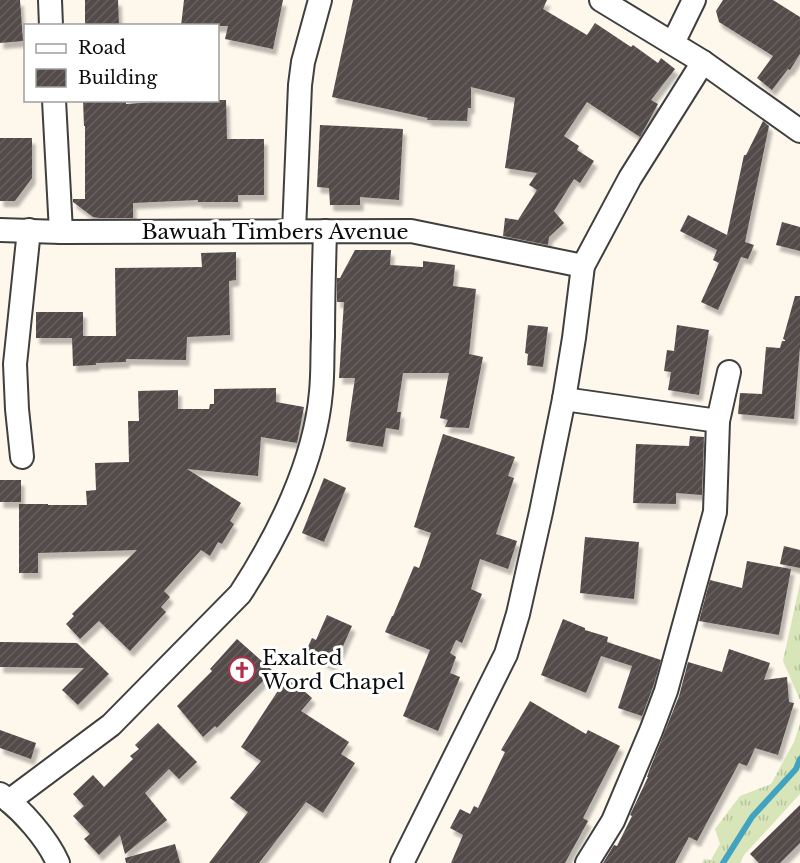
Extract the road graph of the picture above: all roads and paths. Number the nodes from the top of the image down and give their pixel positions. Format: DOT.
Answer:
graph roads {
  1 [pos="50,0"];
  2 [pos="320,0"];
  3 [pos="601,0"];
  4 [pos="694,0"];
  5 [pos="51,24"];
  6 [pos="673,43"];
  7 [pos="703,62"];
  8 [pos="54,102"];
  9 [pos="800,131"];
  10 [pos="0,230"];
  11 [pos="29,230"];
  12 [pos="294,231"];
  13 [pos="325,231"];
  14 [pos="61,232"];
  15 [pos="583,266"];
  16 [pos="729,372"];
  17 [pos="564,399"];
  18 [pos="718,422"];
  19 [pos="22,457"];
  20 [pos="5,797"];
  21 [pos="58,863"];
  22 [pos="402,863"];
  23 [pos="587,863"];
  1 -- 5 [label="street"];
  2 -- 12 [label="street"];
  3 -- 6 [label="street"];
  4 -- 6 [label="street"];
  6 -- 7 [label="street"];
  7 -- 9 [label="street"];
  7 -- 15 [label="street"];
  8 -- 14 [label="street"];
  10 -- 11 [label="street, Bawuah Timbers Avenue"];
  11 -- 14 [label="street, Bawuah Timbers Avenue"];
  11 -- 19 [label="street"];
  12 -- 13 [label="street, Bawuah Timbers Avenue"];
  12 -- 14 [label="street, Bawuah Timbers Avenue"];
  13 -- 15 [label="street, Bawuah Timbers Avenue"];
  13 -- 20 [label="street"];
  15 -- 17 [label="street"];
  16 -- 18 [label="street"];
  17 -- 18 [label="street"];
  17 -- 22 [label="street"];
  18 -- 23 [label="street"];
  20 -- 21 [label="street"];
}
